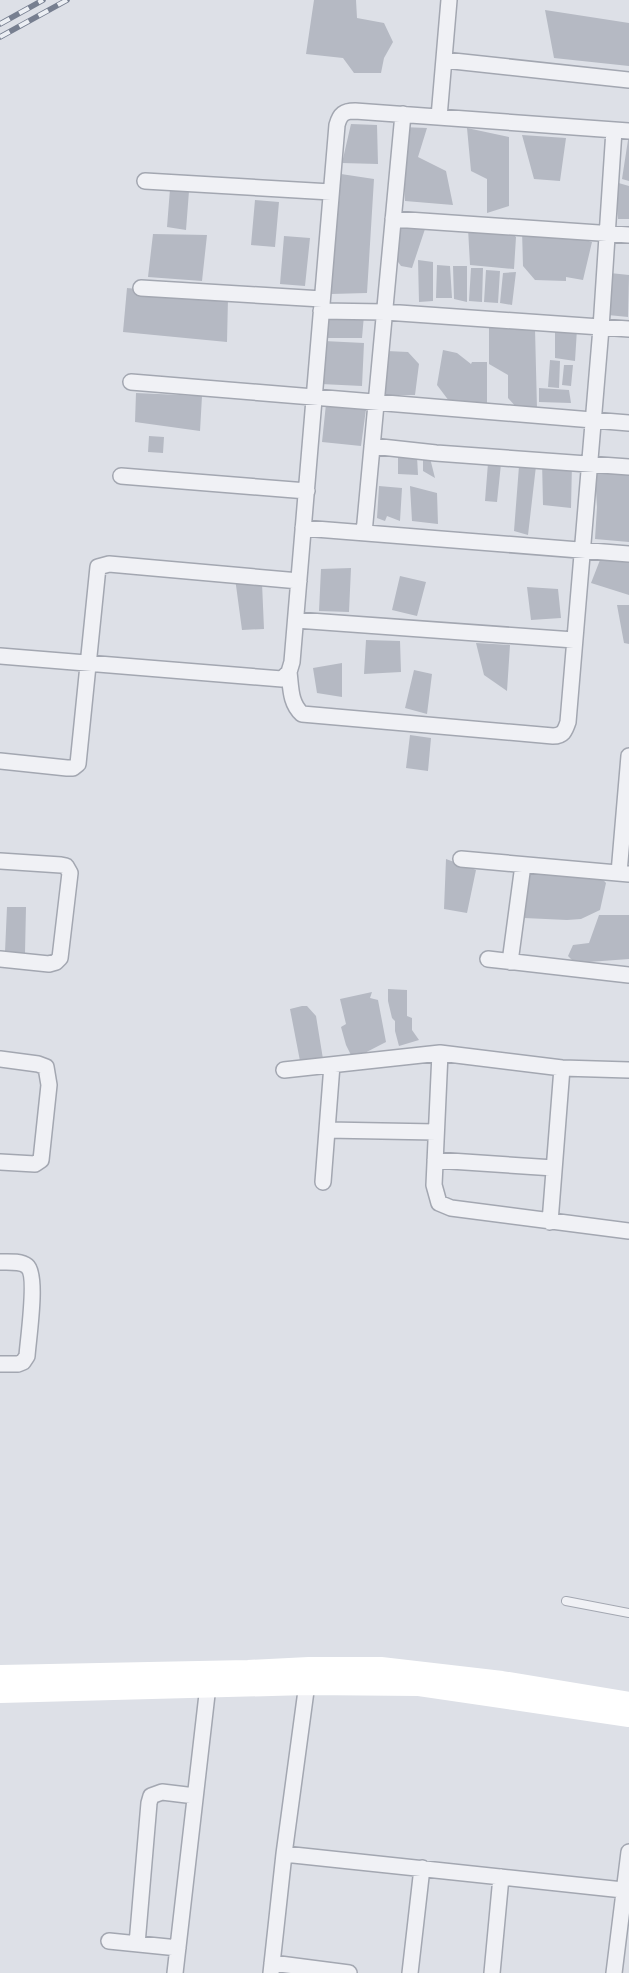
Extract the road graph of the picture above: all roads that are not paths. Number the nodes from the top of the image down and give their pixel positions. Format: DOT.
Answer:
graph roads {
  1 [pos="449,0"];
  2 [pos="444,60"];
  3 [pos="629,80"];
  4 [pos="404,114"];
  5 [pos="439,117"];
  6 [pos="622,130"];
  7 [pos="144,181"];
  8 [pos="331,192"];
  9 [pos="393,218"];
  10 [pos="608,234"];
  11 [pos="629,235"];
  12 [pos="140,288"];
  13 [pos="322,305"];
  14 [pos="385,312"];
  15 [pos="602,328"];
  16 [pos="629,329"];
  17 [pos="131,382"];
  18 [pos="314,398"];
  19 [pos="376,403"];
  20 [pos="594,420"];
  21 [pos="629,423"];
  22 [pos="372,446"];
  23 [pos="590,464"];
  24 [pos="629,467"];
  25 [pos="121,476"];
  26 [pos="307,492"];
  27 [pos="303,528"];
  28 [pos="364,533"];
  29 [pos="582,551"];
  30 [pos="629,554"];
  31 [pos="299,581"];
  32 [pos="296,620"];
  33 [pos="574,640"];
  34 [pos="0,656"];
  35 [pos="89,664"];
  36 [pos="289,672"];
  37 [pos="629,756"];
  38 [pos="0,761"];
  39 [pos="628,777"];
  40 [pos="461,859"];
  41 [pos="0,861"];
  42 [pos="523,864"];
  43 [pos="624,874"];
  44 [pos="0,958"];
  45 [pos="488,959"];
  46 [pos="510,962"];
  47 [pos="629,975"];
  48 [pos="440,1053"];
  49 [pos="0,1059"];
  50 [pos="332,1065"];
  51 [pos="562,1068"];
  52 [pos="284,1070"];
  53 [pos="629,1070"];
  54 [pos="327,1130"];
  55 [pos="436,1132"];
  56 [pos="435,1160"];
  57 [pos="0,1162"];
  58 [pos="554,1168"];
  59 [pos="323,1182"];
  60 [pos="550,1222"];
  61 [pos="629,1231"];
  62 [pos="0,1262"];
  63 [pos="0,1364"];
  64 [pos="566,1601"];
  65 [pos="629,1612"];
  66 [pos="0,1675"];
  67 [pos="308,1676"];
  68 [pos="209,1679"];
  69 [pos="0,1693"];
  70 [pos="629,1702"];
  71 [pos="629,1717"];
  72 [pos="196,1796"];
  73 [pos="629,1852"];
  74 [pos="284,1854"];
  75 [pos="422,1868"];
  76 [pos="501,1877"];
  77 [pos="623,1890"];
  78 [pos="109,1941"];
  79 [pos="137,1944"];
  80 [pos="178,1948"];
  81 [pos="271,1968"];
  82 [pos="175,1973"];
  83 [pos="349,1973"];
  84 [pos="410,1973"];
  85 [pos="492,1973"];
  86 [pos="614,1973"];
  1 -- 2 [label="street"];
  2 -- 3 [label="street"];
  2 -- 5 [label="street"];
  4 -- 5 [label="street"];
  4 -- 8 [label="street"];
  4 -- 9 [label="street"];
  5 -- 6 [label="street"];
  6 -- 10 [label="street"];
  7 -- 8 [label="street"];
  8 -- 13 [label="street"];
  9 -- 10 [label="street"];
  9 -- 14 [label="street"];
  10 -- 11 [label="street"];
  10 -- 15 [label="street"];
  12 -- 13 [label="street"];
  13 -- 14 [label="street"];
  13 -- 18 [label="street"];
  14 -- 15 [label="street"];
  14 -- 19 [label="street"];
  15 -- 16 [label="street"];
  15 -- 20 [label="street"];
  17 -- 18 [label="street"];
  18 -- 19 [label="street"];
  18 -- 26 [label="street"];
  19 -- 20 [label="street"];
  19 -- 22 [label="street"];
  20 -- 21 [label="street"];
  20 -- 23 [label="street"];
  22 -- 23 [label="street"];
  22 -- 28 [label="street"];
  23 -- 24 [label="street"];
  23 -- 29 [label="street"];
  25 -- 26 [label="street"];
  26 -- 27 [label="street"];
  27 -- 28 [label="street"];
  27 -- 31 [label="street"];
  28 -- 29 [label="street"];
  29 -- 30 [label="street"];
  29 -- 33 [label="street"];
  31 -- 32 [label="street"];
  31 -- 35 [label="street"];
  32 -- 33 [label="street"];
  32 -- 36 [label="street"];
  33 -- 36 [label="street"];
  34 -- 35 [label="street"];
  35 -- 36 [label="street"];
  35 -- 38 [label="street"];
  37 -- 39 [label="street"];
  39 -- 43 [label="street"];
  40 -- 42 [label="street"];
  41 -- 44 [label="street"];
  42 -- 43 [label="street"];
  42 -- 46 [label="street"];
  45 -- 46 [label="street"];
  46 -- 47 [label="street"];
  48 -- 50 [label="street"];
  48 -- 51 [label="street"];
  48 -- 55 [label="street"];
  49 -- 57 [label="street"];
  50 -- 52 [label="street"];
  50 -- 54 [label="street"];
  51 -- 53 [label="street"];
  51 -- 58 [label="street"];
  54 -- 55 [label="street"];
  54 -- 59 [label="street"];
  55 -- 56 [label="street"];
  56 -- 58 [label="street"];
  56 -- 60 [label="street"];
  58 -- 60 [label="street"];
  60 -- 61 [label="street"];
  62 -- 63 [label="street"];
  64 -- 65 [label="lane"];
  66 -- 68 [label="street"];
  67 -- 68 [label="street"];
  67 -- 70 [label="street"];
  67 -- 71 [label="street"];
  67 -- 74 [label="street"];
  68 -- 69 [label="street"];
  68 -- 72 [label="street"];
  72 -- 79 [label="street"];
  72 -- 80 [label="street"];
  73 -- 77 [label="street"];
  74 -- 75 [label="street"];
  74 -- 81 [label="street"];
  75 -- 76 [label="street"];
  75 -- 84 [label="street"];
  76 -- 77 [label="street"];
  76 -- 85 [label="street"];
  77 -- 86 [label="street"];
  78 -- 79 [label="street"];
  79 -- 80 [label="street"];
  80 -- 82 [label="street"];
  81 -- 83 [label="street"];
}
